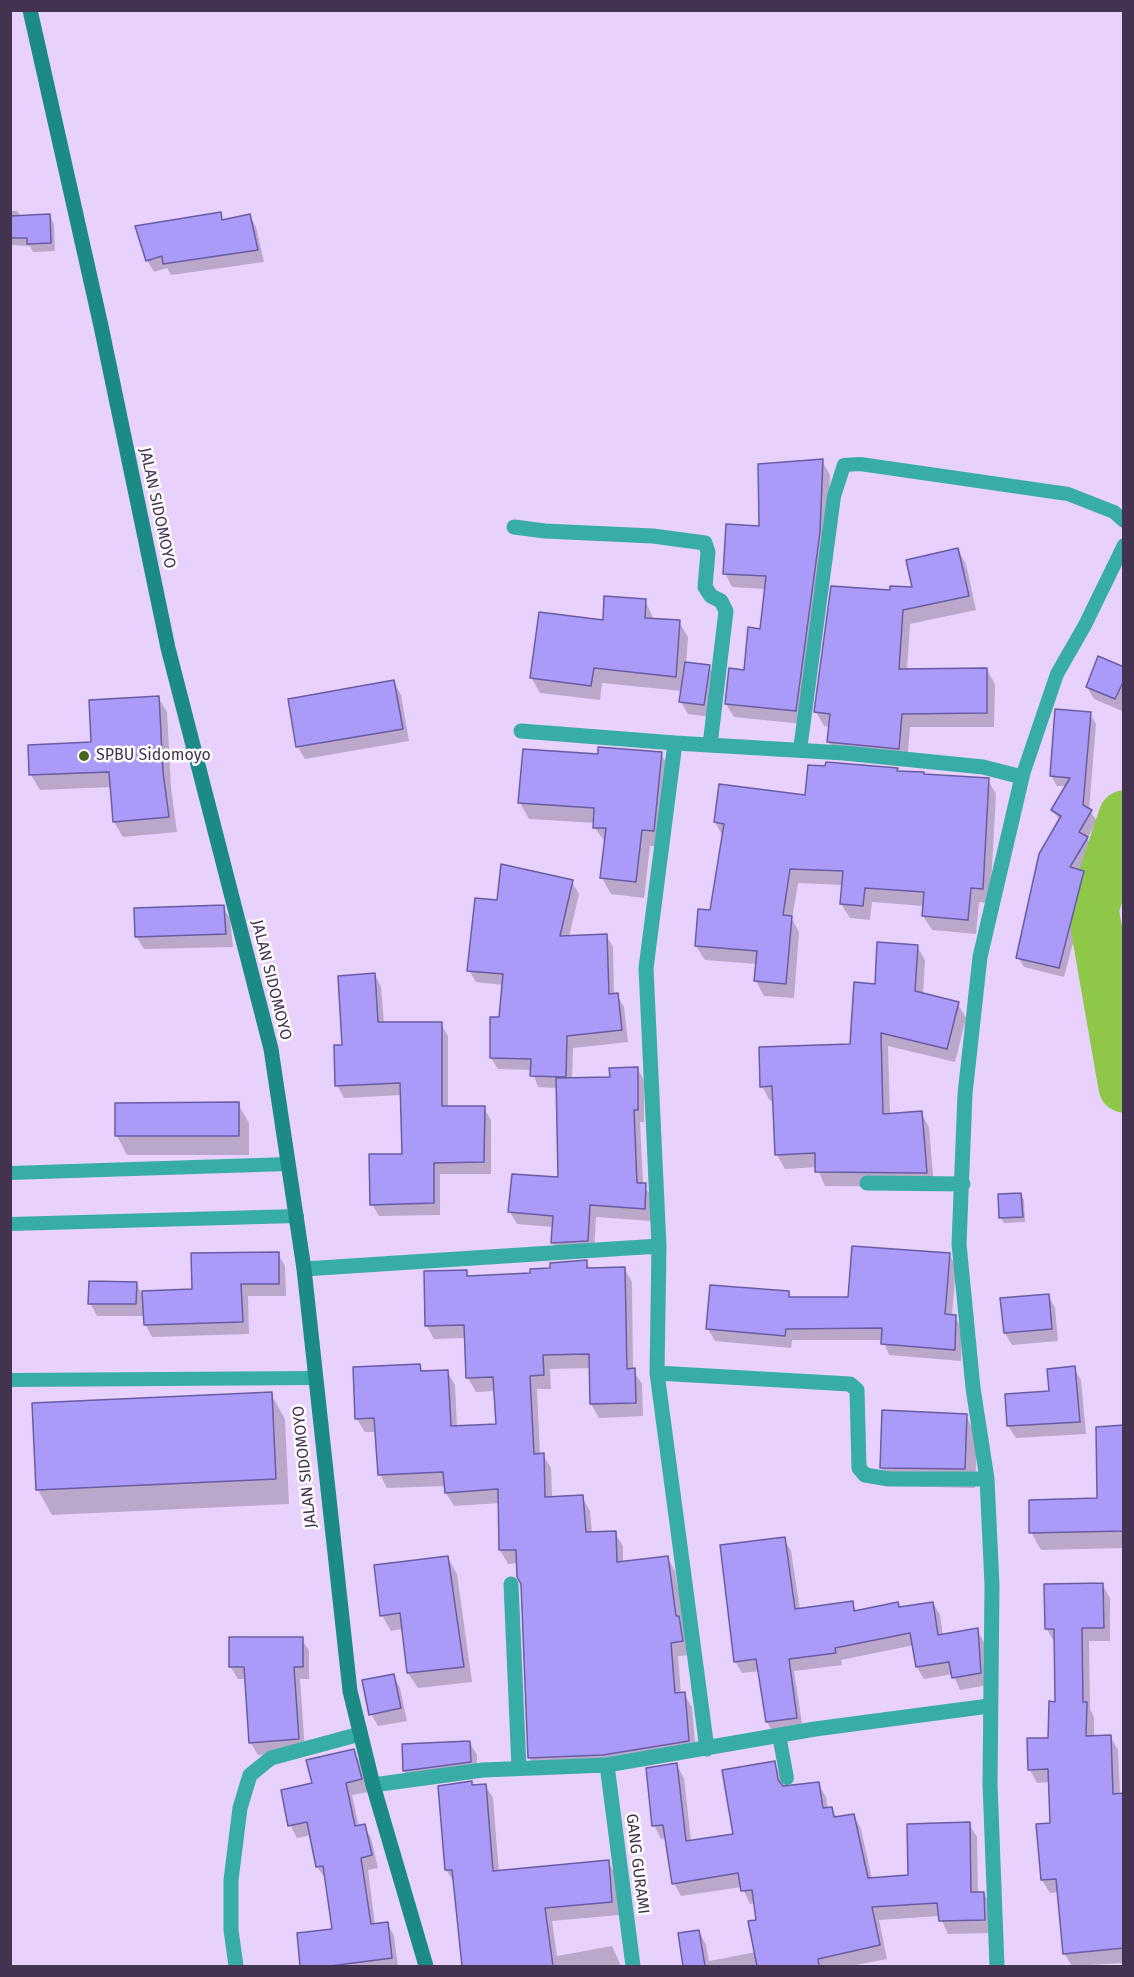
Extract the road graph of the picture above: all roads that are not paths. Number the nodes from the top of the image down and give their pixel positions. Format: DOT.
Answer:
graph roads {
  1 [pos="30,10"];
  2 [pos="1124,521"];
  3 [pos="514,527"];
  4 [pos="1124,545"];
  5 [pos="521,731"];
  6 [pos="675,743"];
  7 [pos="710,745"];
  8 [pos="800,750"];
  9 [pos="1022,777"];
  10 [pos="288,1164"];
  11 [pos="10,1173"];
  12 [pos="867,1183"];
  13 [pos="963,1184"];
  14 [pos="297,1216"];
  15 [pos="10,1224"];
  16 [pos="659,1246"];
  17 [pos="303,1269"];
  18 [pos="657,1373"];
  19 [pos="314,1378"];
  20 [pos="10,1380"];
  21 [pos="987,1479"];
  22 [pos="511,1584"];
  23 [pos="989,1706"];
  24 [pos="360,1734"];
  25 [pos="779,1735"];
  26 [pos="707,1749"];
  27 [pos="607,1765"];
  28 [pos="519,1768"];
  29 [pos="787,1778"];
  30 [pos="373,1785"];
  31 [pos="236,1966"];
  32 [pos="426,1966"];
  33 [pos="633,1966"];
  34 [pos="998,1966"];
  1 -- 10 [label="main road, JALAN SIDOMOYO"];
  2 -- 8 [label="lane"];
  3 -- 7 [label="street"];
  4 -- 9 [label="lane"];
  5 -- 6 [label="street"];
  6 -- 7 [label="street"];
  6 -- 16 [label="street"];
  7 -- 8 [label="street"];
  8 -- 9 [label="street"];
  9 -- 13 [label="street"];
  10 -- 11 [label="lane"];
  10 -- 14 [label="main road, JALAN SIDOMOYO"];
  12 -- 13 [label="street"];
  13 -- 21 [label="street"];
  14 -- 15 [label="lane"];
  14 -- 17 [label="main road, JALAN SIDOMOYO"];
  16 -- 17 [label="street"];
  16 -- 18 [label="street"];
  17 -- 19 [label="main road, JALAN SIDOMOYO"];
  18 -- 21 [label="street"];
  18 -- 26 [label="street"];
  19 -- 20 [label="lane"];
  19 -- 24 [label="main road, JALAN SIDOMOYO"];
  21 -- 23 [label="street"];
  22 -- 28 [label="street"];
  23 -- 25 [label="street"];
  23 -- 34 [label="street"];
  24 -- 30 [label="main road, JALAN SIDOMOYO"];
  24 -- 31 [label="street"];
  25 -- 26 [label="street"];
  25 -- 29 [label="lane"];
  26 -- 27 [label="street"];
  27 -- 28 [label="street"];
  27 -- 33 [label="street, GANG GURAMI"];
  28 -- 30 [label="street"];
  30 -- 32 [label="main road, JALAN SIDOMOYO"];
}
